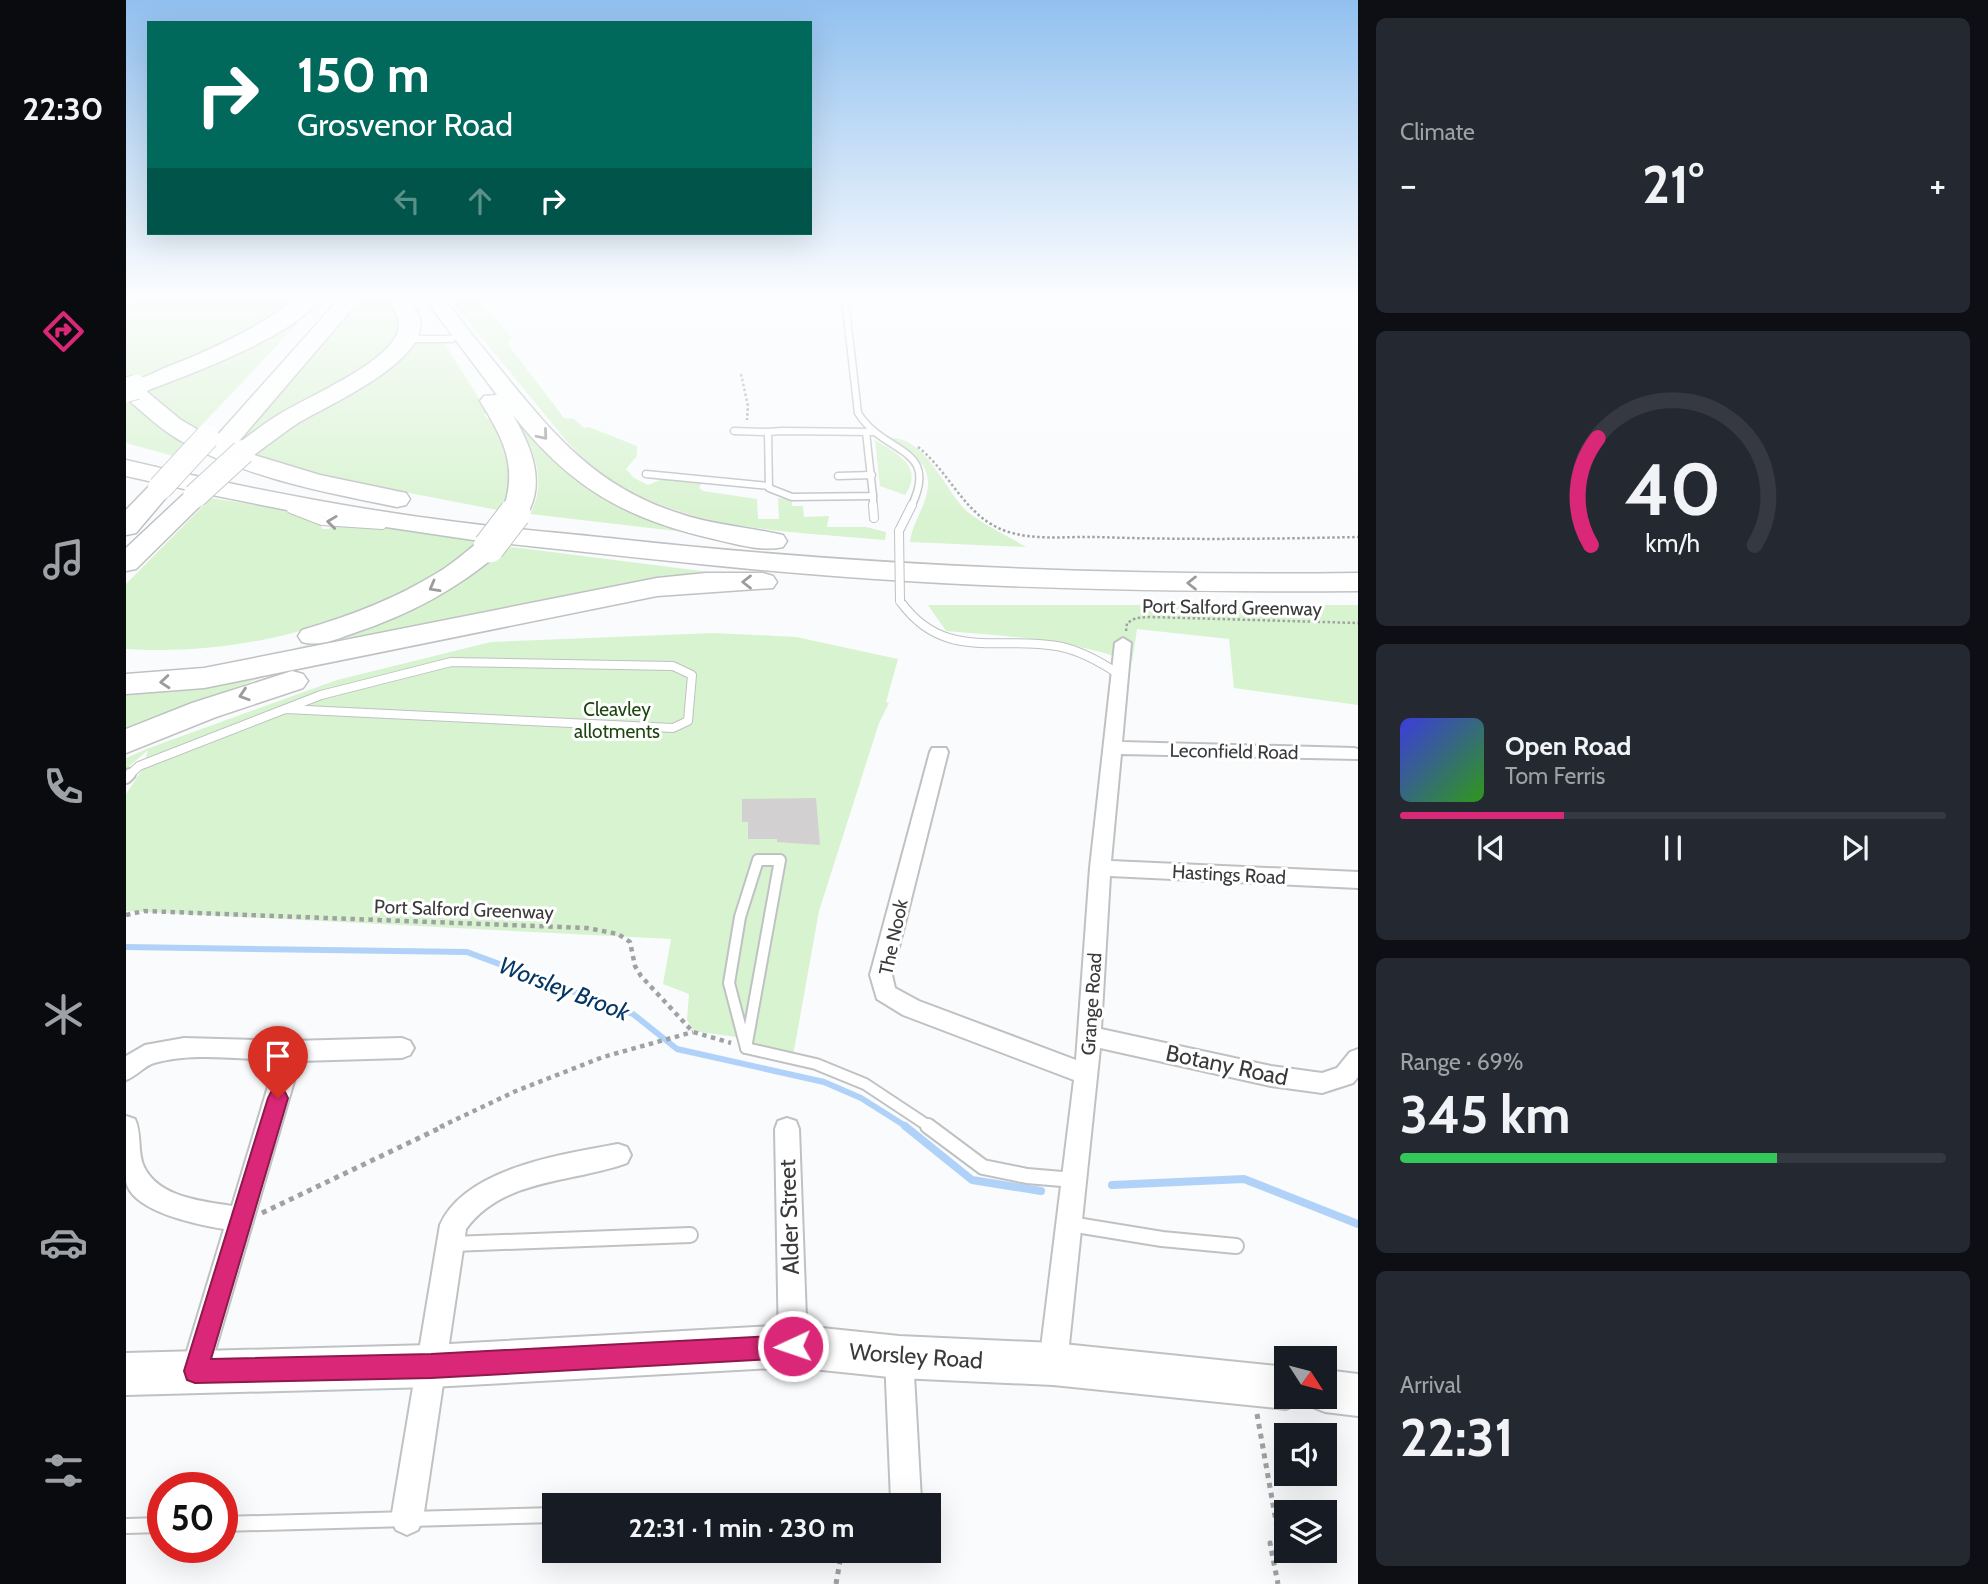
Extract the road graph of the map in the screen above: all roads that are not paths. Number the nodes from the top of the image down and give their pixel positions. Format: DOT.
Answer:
graph roads {
  1 [pos="167,373"];
  2 [pos="277,373"];
  3 [pos="286,373"];
  4 [pos="366,373"];
  5 [pos="473,373"];
  6 [pos="493,373"];
  7 [pos="853,373"];
  8 [pos="129,388"];
  9 [pos="734,431"];
  10 [pos="765,432"];
  11 [pos="870,432"];
  12 [pos="224,445"];
  13 [pos="126,453"];
  14 [pos="126,468"];
  15 [pos="646,474"];
  16 [pos="872,475"];
  17 [pos="838,476"];
  18 [pos="769,486"];
  19 [pos="178,492"];
  20 [pos="873,496"];
  21 [pos="874,517"];
  22 [pos="527,520"];
  23 [pos="126,527"];
  24 [pos="126,554"];
  25 [pos="930,556"];
  26 [pos="126,563"];
  27 [pos="1358,564"];
  28 [pos="986,579"];
  29 [pos="1358,582"];
  30 [pos="569,604"];
  31 [pos="1123,643"];
  32 [pos="126,660"];
  33 [pos="1120,675"];
  34 [pos="126,684"];
  35 [pos="286,709"];
  36 [pos="126,742"];
  37 [pos="1113,748"];
  38 [pos="939,752"];
  39 [pos="1354,754"];
  40 [pos="126,778"];
  41 [pos="1100,868"];
  42 [pos="1358,880"];
  43 [pos="1088,1036"];
  44 [pos="402,1048"];
  45 [pos="746,1048"];
  46 [pos="291,1051"];
  47 [pos="1358,1059"];
  48 [pos="126,1070"];
  49 [pos="1087,1074"];
  50 [pos="126,1127"];
  51 [pos="787,1129"];
  52 [pos="618,1155"];
  53 [pos="1075,1180"];
  54 [pos="240,1219"];
  55 [pos="1069,1224"];
  56 [pos="690,1235"];
  57 [pos="448,1244"];
  58 [pos="1236,1246"];
  59 [pos="793,1346"];
  60 [pos="899,1357"];
  61 [pos="1053,1364"];
  62 [pos="431,1366"];
  63 [pos="195,1371"];
  64 [pos="126,1374"];
  65 [pos="1269,1386"];
  66 [pos="1337,1392"];
  67 [pos="1358,1395"];
  68 [pos="901,1493"];
  69 [pos="542,1515"];
  70 [pos="407,1519"];
  71 [pos="238,1524"];
  72 [pos="147,1526"];
  73 [pos="126,1527"];
  1 -- 8 [label="highway"];
  2 -- 12 [label="highway"];
  3 -- 12 [label="highway"];
  4 -- 12 [label="highway"];
  5 -- 22 [label="highway"];
  6 -- 25 [label="highway, one-way"];
  7 -- 11 [label="lane"];
  8 -- 22 [label="highway"];
  9 -- 10 [label="lane"];
  10 -- 11 [label="lane"];
  10 -- 18 [label="lane"];
  11 -- 16 [label="lane"];
  11 -- 33 [label="lane, bridge"];
  12 -- 19 [label="highway, bridge"];
  12 -- 19 [label="highway, bridge"];
  13 -- 22 [label="highway"];
  28 -- 14 [label="highway, one-way"];
  15 -- 18 [label="lane"];
  16 -- 17 [label="lane"];
  16 -- 20 [label="lane"];
  18 -- 20 [label="lane"];
  19 -- 23 [label="highway"];
  19 -- 24 [label="highway"];
  19 -- 26 [label="highway"];
  20 -- 21 [label="lane"];
  22 -- 25 [label="highway"];
  22 -- 32 [label="highway, one-way, bridge"];
  25 -- 27 [label="highway"];
  29 -- 28 [label="highway, one-way"];
  28 -- 30 [label="highway, one-way"];
  30 -- 34 [label="highway, one-way"];
  30 -- 36 [label="highway, one-way"];
  31 -- 33 [label="street, Grange Road"];
  33 -- 37 [label="street, Grange Road"];
  35 -- 35 [label="lane"];
  35 -- 40 [label="lane"];
  37 -- 39 [label="street, Leconfield Road"];
  37 -- 41 [label="street, Grange Road"];
  38 -- 49 [label="street, The Nook"];
  41 -- 42 [label="street, Hastings Road"];
  41 -- 43 [label="street, Grange Road"];
  43 -- 47 [label="street, Botany Road"];
  43 -- 49 [label="street, Grange Road"];
  44 -- 46 [label="street"];
  45 -- 45 [label="lane"];
  45 -- 53 [label="lane"];
  46 -- 48 [label="street"];
  46 -- 54 [label="street"];
  49 -- 53 [label="street, Grange Road"];
  50 -- 54 [label="street"];
  51 -- 59 [label="street, Alder Street"];
  52 -- 57 [label="street"];
  53 -- 55 [label="street, Grange Road"];
  54 -- 63 [label="street"];
  55 -- 58 [label="lane"];
  55 -- 61 [label="street, Grange Road"];
  56 -- 57 [label="lane"];
  57 -- 62 [label="street"];
  59 -- 60 [label="main road, Worsley Road"];
  59 -- 62 [label="main road, Worsley Road"];
  60 -- 61 [label="main road, Worsley Road"];
  60 -- 68 [label="street"];
  61 -- 65 [label="main road, Worsley Road"];
  62 -- 63 [label="main road, Worsley Road"];
  62 -- 70 [label="street"];
  63 -- 64 [label="main road, Worsley Road"];
  66 -- 67 [label="main road"];
  69 -- 70 [label="lane"];
  70 -- 71 [label="lane"];
  72 -- 73 [label="lane"];
}
